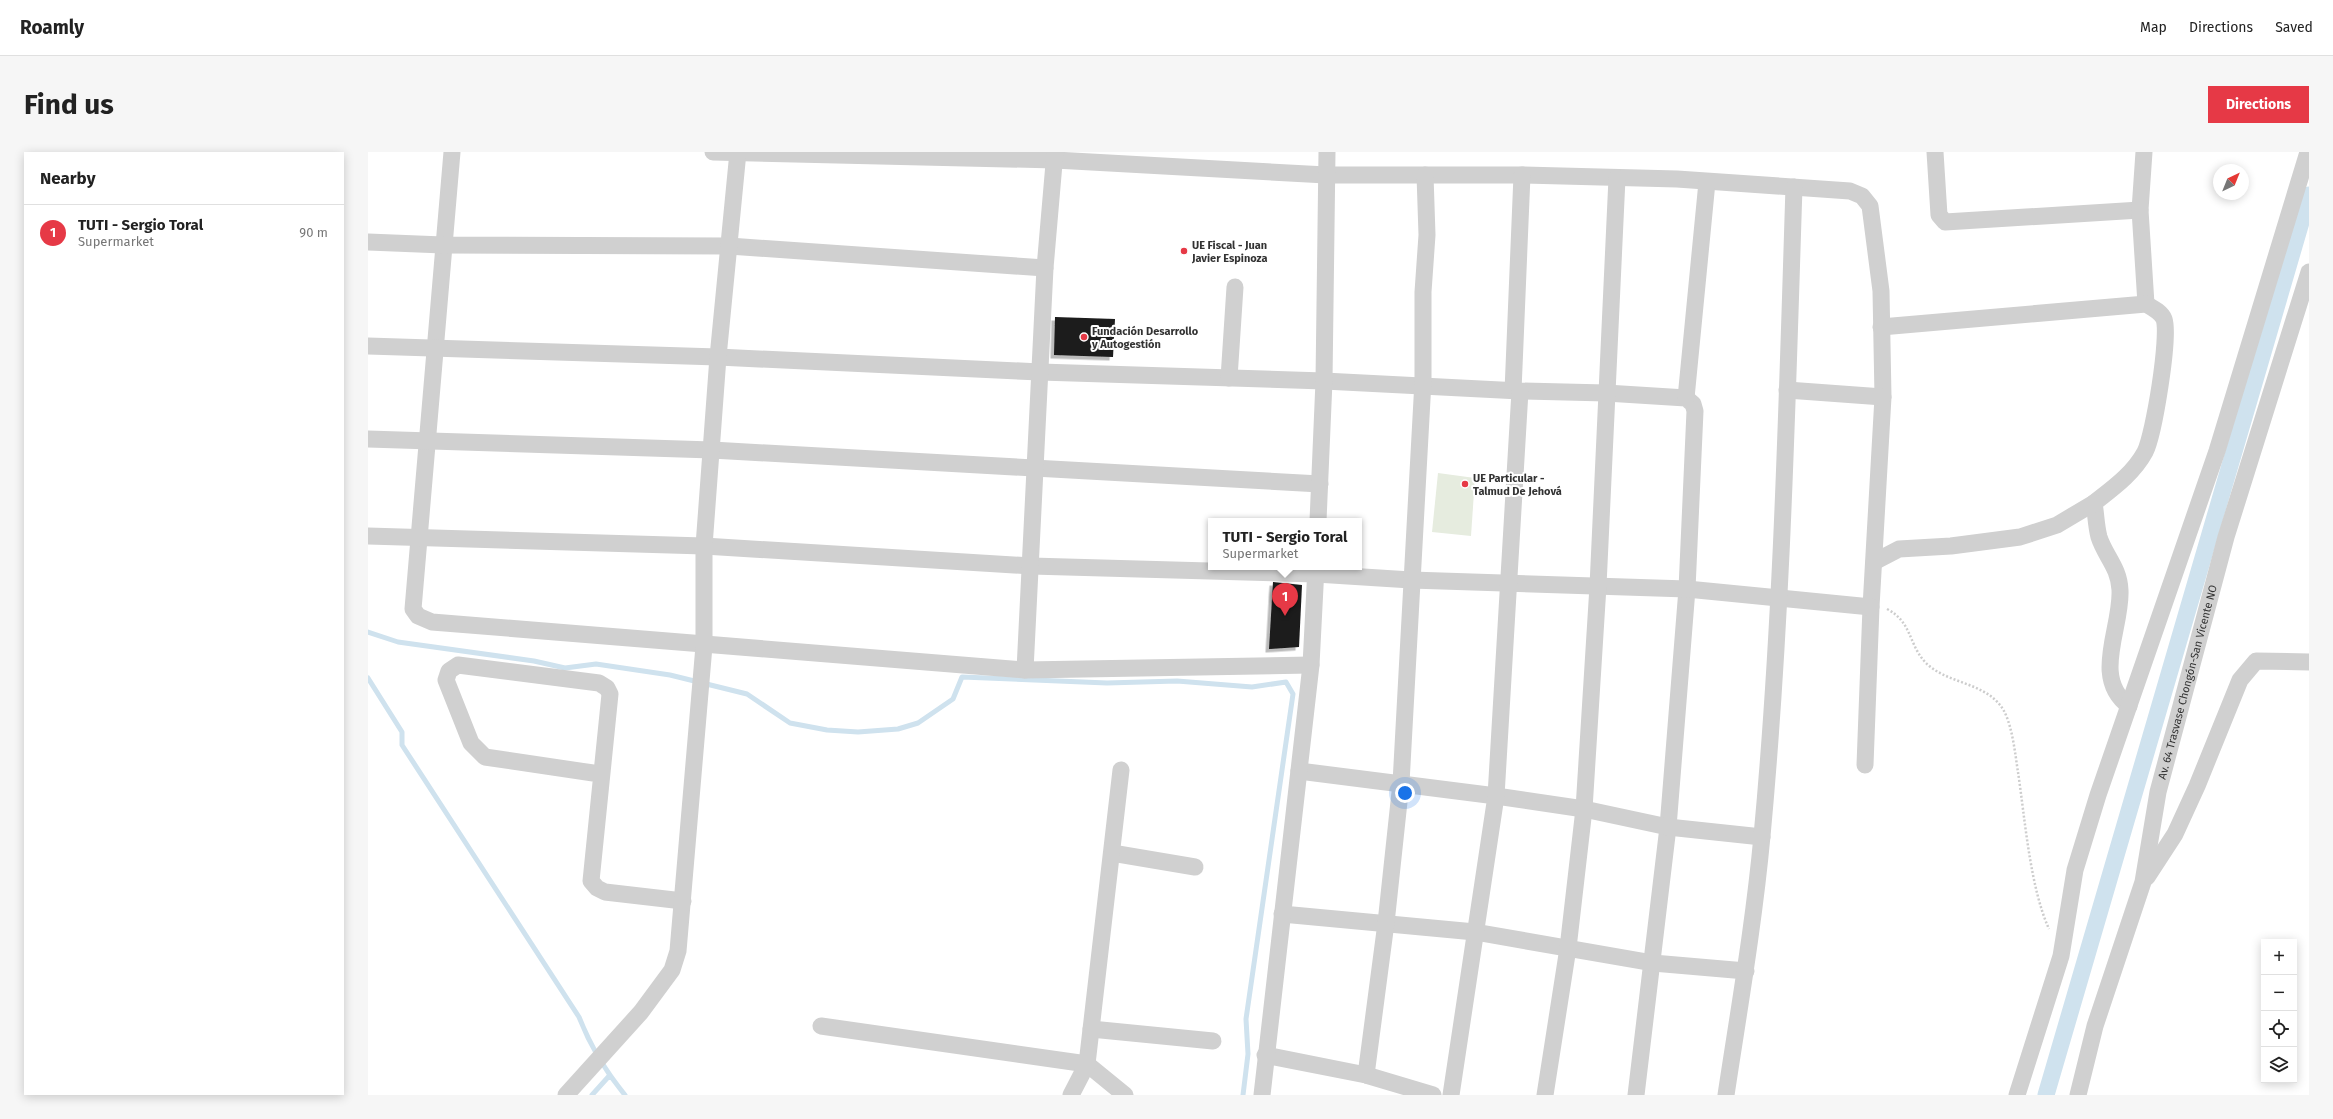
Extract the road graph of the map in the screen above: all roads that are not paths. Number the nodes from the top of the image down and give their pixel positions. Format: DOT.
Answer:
graph roads {
  1 [pos="452,152"];
  2 [pos="713,152"];
  3 [pos="1327,152"];
  4 [pos="1935,152"];
  5 [pos="2144,152"];
  6 [pos="2308,152"];
  7 [pos="738,153"];
  8 [pos="1055,156"];
  9 [pos="1326,175"];
  10 [pos="1425,175"];
  11 [pos="1522,175"];
  12 [pos="1617,178"];
  13 [pos="1707,182"];
  14 [pos="1794,187"];
  15 [pos="2140,210"];
  16 [pos="368,242"];
  17 [pos="443,245"];
  18 [pos="729,246"];
  19 [pos="1045,268"];
  20 [pos="2309,272"];
  21 [pos="1234,287"];
  22 [pos="2146,304"];
  23 [pos="1881,326"];
  24 [pos="368,346"];
  25 [pos="437,349"];
  26 [pos="718,357"];
  27 [pos="1040,372"];
  28 [pos="1229,378"];
  29 [pos="1324,381"];
  30 [pos="1422,385"];
  31 [pos="1787,390"];
  32 [pos="1517,391"];
  33 [pos="1606,393"];
  34 [pos="1883,397"];
  35 [pos="1686,398"];
  36 [pos="368,439"];
  37 [pos="429,441"];
  38 [pos="712,450"];
  39 [pos="1035,470"];
  40 [pos="1320,484"];
  41 [pos="2094,503"];
  42 [pos="1318,518"];
  43 [pos="368,536"];
  44 [pos="419,537"];
  45 [pos="704,546"];
  46 [pos="1874,562"];
  47 [pos="1031,566"];
  48 [pos="1208,568"];
  49 [pos="1316,570"];
  50 [pos="1411,580"];
  51 [pos="1508,583"];
  52 [pos="1598,586"];
  53 [pos="1687,589"];
  54 [pos="1779,597"];
  55 [pos="1871,607"];
  56 [pos="704,646"];
  57 [pos="2309,662"];
  58 [pos="1311,665"];
  59 [pos="1025,670"];
  60 [pos="2129,706"];
  61 [pos="1865,764"];
  62 [pos="1121,770"];
  63 [pos="1299,772"];
  64 [pos="600,774"];
  65 [pos="1401,784"];
  66 [pos="1496,796"];
  67 [pos="1584,809"];
  68 [pos="1668,827"];
  69 [pos="1762,837"];
  70 [pos="1112,853"];
  71 [pos="1195,867"];
  72 [pos="2143,882"];
  73 [pos="683,901"];
  74 [pos="1282,914"];
  75 [pos="1386,923"];
  76 [pos="1475,932"];
  77 [pos="1568,948"];
  78 [pos="1653,963"];
  79 [pos="1746,971"];
  80 [pos="821,1026"];
  81 [pos="1092,1030"];
  82 [pos="1213,1041"];
  83 [pos="1265,1055"];
  84 [pos="1087,1064"];
  85 [pos="1366,1075"];
  86 [pos="566,1095"];
  87 [pos="1071,1095"];
  88 [pos="1125,1095"];
  89 [pos="1262,1095"];
  90 [pos="1433,1095"];
  91 [pos="1452,1095"];
  92 [pos="1545,1095"];
  93 [pos="1636,1095"];
  94 [pos="1726,1095"];
  95 [pos="2017,1095"];
  96 [pos="2078,1095"];
  1 -- 17 [label="street"];
  2 -- 7 [label="street"];
  3 -- 9 [label="street"];
  4 -- 15 [label="street"];
  5 -- 15 [label="street"];
  6 -- 60 [label="street"];
  7 -- 8 [label="street"];
  7 -- 18 [label="street"];
  8 -- 9 [label="street"];
  8 -- 19 [label="street"];
  9 -- 10 [label="street"];
  9 -- 29 [label="street"];
  10 -- 11 [label="street"];
  10 -- 30 [label="street"];
  11 -- 12 [label="street"];
  11 -- 32 [label="street"];
  12 -- 13 [label="street"];
  12 -- 33 [label="street"];
  13 -- 14 [label="street"];
  13 -- 35 [label="street"];
  14 -- 23 [label="street"];
  14 -- 31 [label="street"];
  15 -- 22 [label="street"];
  16 -- 17 [label="street"];
  17 -- 18 [label="street"];
  17 -- 25 [label="street"];
  18 -- 19 [label="street"];
  18 -- 26 [label="street"];
  19 -- 27 [label="street"];
  20 -- 72 [label="street, Av. 64 Trasvase Chongón-San Vicente NO"];
  21 -- 28 [label="street"];
  22 -- 23 [label="street"];
  22 -- 41 [label="street"];
  23 -- 34 [label="street"];
  24 -- 25 [label="street"];
  25 -- 26 [label="street"];
  25 -- 37 [label="street"];
  26 -- 27 [label="street"];
  26 -- 38 [label="street"];
  27 -- 28 [label="street"];
  27 -- 39 [label="street"];
  28 -- 29 [label="street"];
  29 -- 30 [label="street"];
  29 -- 40 [label="street"];
  30 -- 32 [label="street"];
  30 -- 50 [label="street"];
  31 -- 34 [label="street"];
  31 -- 54 [label="street"];
  32 -- 33 [label="street"];
  32 -- 51 [label="street"];
  33 -- 35 [label="street"];
  33 -- 52 [label="street"];
  34 -- 46 [label="street"];
  35 -- 53 [label="street"];
  36 -- 37 [label="street"];
  37 -- 38 [label="street"];
  37 -- 44 [label="street"];
  38 -- 39 [label="street"];
  38 -- 45 [label="street"];
  39 -- 40 [label="street"];
  39 -- 47 [label="street"];
  40 -- 42 [label="street"];
  41 -- 46 [label="street"];
  41 -- 60 [label="street"];
  43 -- 44 [label="street"];
  44 -- 45 [label="street"];
  44 -- 56 [label="street"];
  45 -- 47 [label="street"];
  45 -- 56 [label="street"];
  46 -- 55 [label="street"];
  47 -- 48 [label="street"];
  47 -- 59 [label="street"];
  49 -- 50 [label="street"];
  49 -- 58 [label="street"];
  50 -- 51 [label="street"];
  50 -- 65 [label="street"];
  51 -- 52 [label="street"];
  51 -- 66 [label="street"];
  52 -- 53 [label="street"];
  52 -- 67 [label="street"];
  53 -- 54 [label="street"];
  53 -- 68 [label="street"];
  54 -- 55 [label="street"];
  54 -- 69 [label="street"];
  55 -- 61 [label="street"];
  56 -- 59 [label="street"];
  56 -- 73 [label="street"];
  57 -- 72 [label="street"];
  58 -- 59 [label="street"];
  58 -- 63 [label="street"];
  60 -- 95 [label="street"];
  62 -- 70 [label="street"];
  63 -- 65 [label="street"];
  63 -- 74 [label="street"];
  64 -- 64 [label="street"];
  64 -- 73 [label="street"];
  65 -- 66 [label="street"];
  65 -- 75 [label="street"];
  66 -- 67 [label="street"];
  66 -- 76 [label="street"];
  67 -- 68 [label="street"];
  67 -- 77 [label="street"];
  68 -- 69 [label="street"];
  68 -- 78 [label="street"];
  69 -- 79 [label="street"];
  70 -- 71 [label="street"];
  70 -- 81 [label="street"];
  72 -- 96 [label="street, Av. 64 Trasvase Chongón-San Vicente NO"];
  73 -- 86 [label="street"];
  74 -- 75 [label="street"];
  74 -- 83 [label="street"];
  75 -- 76 [label="street"];
  75 -- 85 [label="street"];
  76 -- 77 [label="street"];
  76 -- 91 [label="street"];
  77 -- 78 [label="street"];
  77 -- 92 [label="street"];
  78 -- 79 [label="street"];
  78 -- 93 [label="street"];
  79 -- 94 [label="street"];
  80 -- 84 [label="street"];
  81 -- 82 [label="street"];
  81 -- 84 [label="street"];
  83 -- 85 [label="street"];
  83 -- 89 [label="street"];
  84 -- 87 [label="street"];
  84 -- 88 [label="street"];
  85 -- 90 [label="street"];
}
